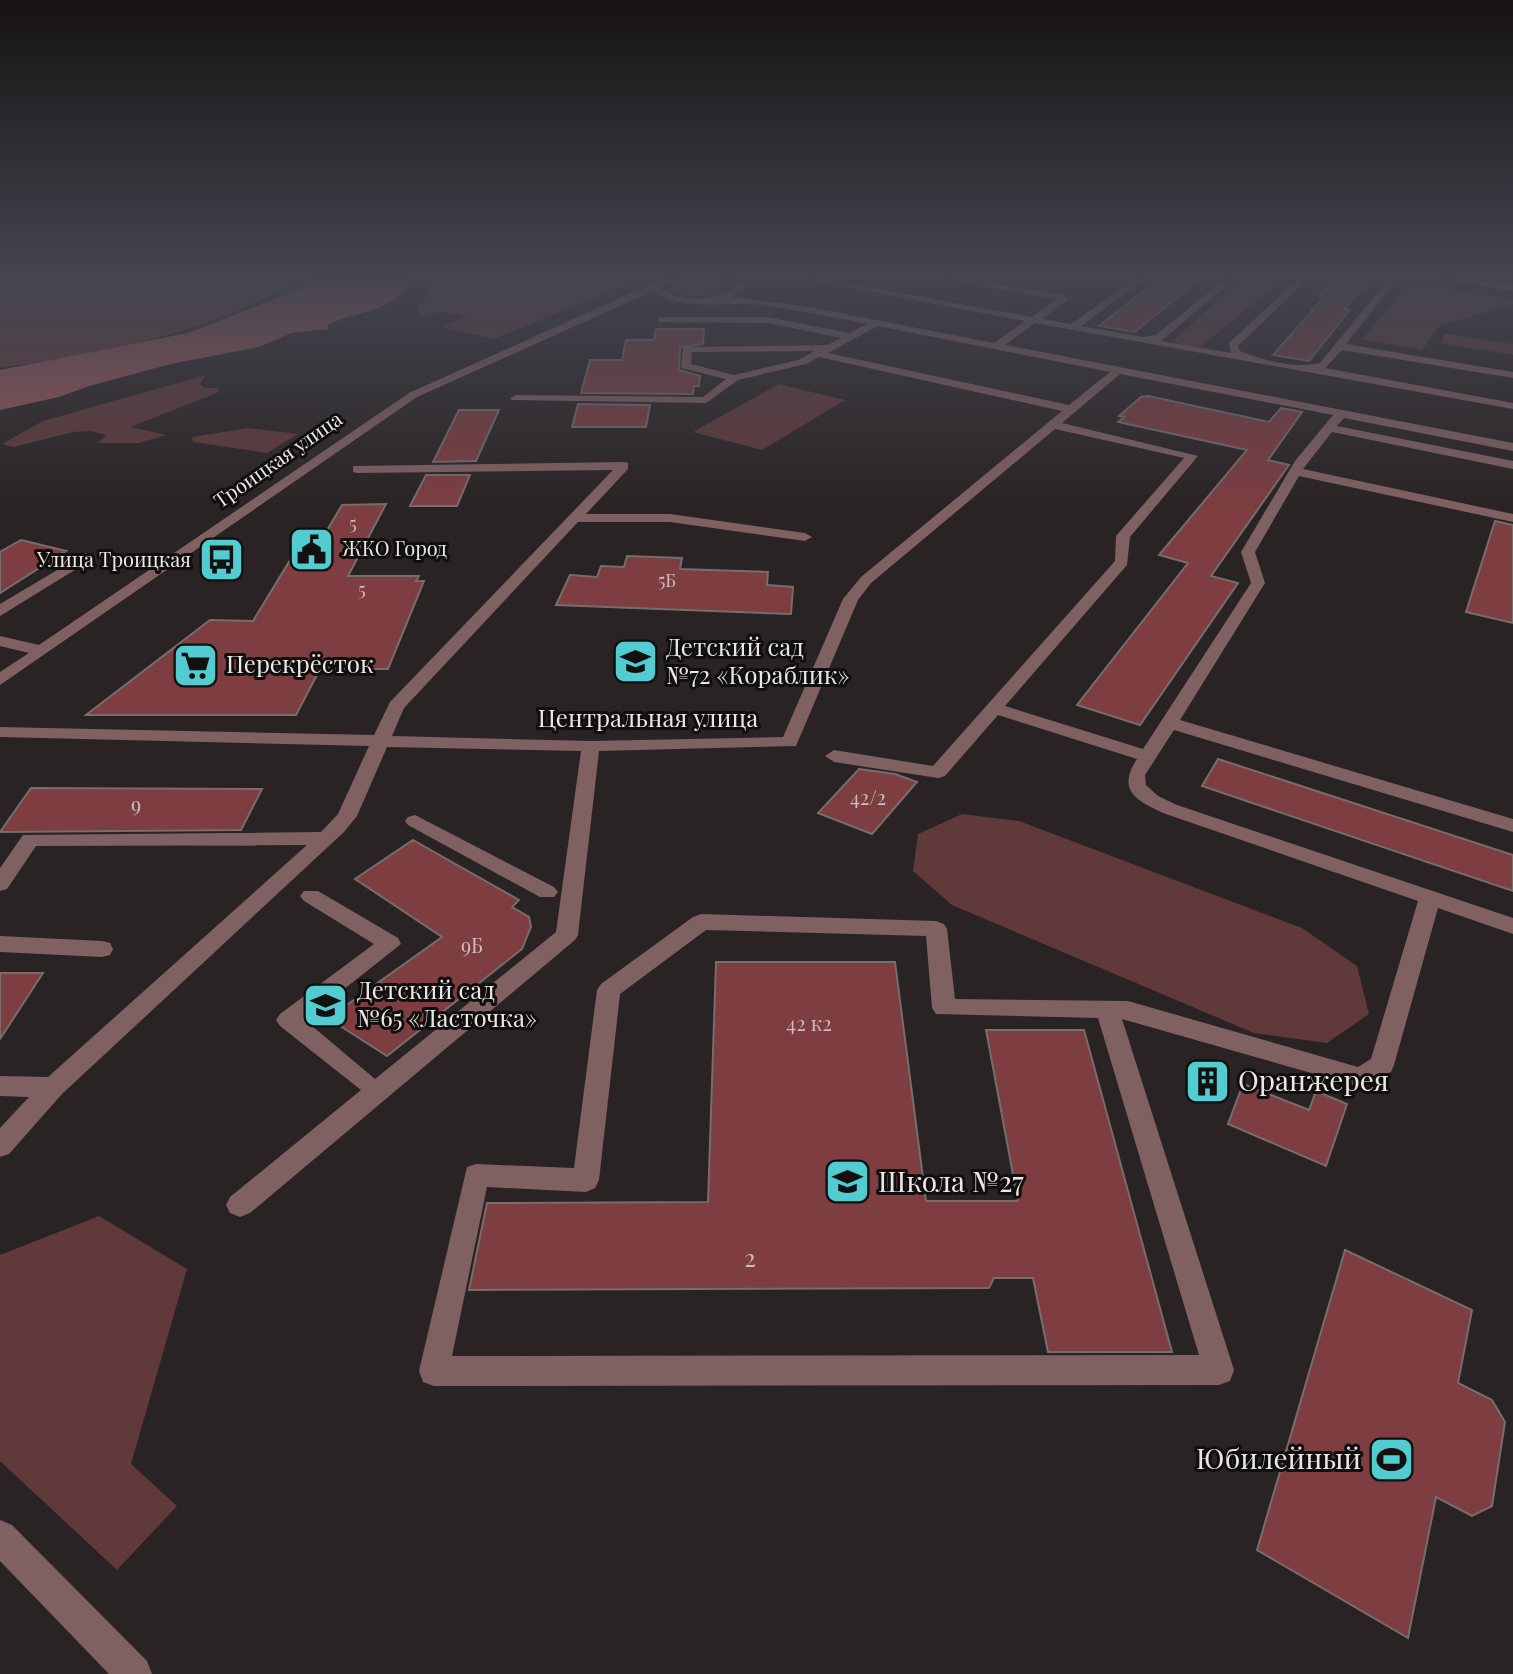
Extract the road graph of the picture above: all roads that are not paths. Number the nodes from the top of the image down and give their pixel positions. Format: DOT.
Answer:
graph roads {
  1 [pos="509,353"];
  2 [pos="687,353"];
  3 [pos="1026,353"];
  4 [pos="1214,353"];
  5 [pos="1236,353"];
  6 [pos="1333,353"];
  7 [pos="1382,353"];
  8 [pos="819,354"];
  9 [pos="1251,360"];
  10 [pos="1312,369"];
  11 [pos="1117,371"];
  12 [pos="1513,375"];
  13 [pos="734,378"];
  14 [pos="516,398"];
  15 [pos="1513,406"];
  16 [pos="1071,409"];
  17 [pos="1341,414"];
  18 [pos="1050,424"];
  19 [pos="1329,428"];
  20 [pos="1513,447"];
  21 [pos="1513,465"];
  22 [pos="357,469"];
  23 [pos="1295,471"];
  24 [pos="576,518"];
  25 [pos="642,518"];
  26 [pos="1513,518"];
  27 [pos="637,536"];
  28 [pos="805,537"];
  29 [pos="86,557"];
  30 [pos="0,611"];
  31 [pos="0,641"];
  32 [pos="42,651"];
  33 [pos="0,680"];
  34 [pos="994,708"];
  35 [pos="1171,723"];
  36 [pos="0,732"];
  37 [pos="379,739"];
  38 [pos="591,746"];
  39 [pos="834,756"];
  40 [pos="1149,757"];
  41 [pos="415,821"];
  42 [pos="1513,826"];
  43 [pos="327,838"];
  44 [pos="0,884"];
  45 [pos="547,892"];
  46 [pos="311,896"];
  47 [pos="1430,898"];
  48 [pos="1513,926"];
  49 [pos="0,944"];
  50 [pos="102,949"];
  51 [pos="1107,1009"];
  52 [pos="364,1081"];
  53 [pos="0,1086"];
  54 [pos="53,1087"];
  55 [pos="0,1146"];
  56 [pos="240,1205"];
  57 [pos="0,1537"];
  58 [pos="134,1674"];
  1 -- 32 [label="street, Троицкая улица"];
  2 -- 13 [label="street"];
  3 -- 11 [label="street"];
  4 -- 9 [label="street"];
  5 -- 9 [label="street"];
  6 -- 10 [label="street"];
  7 -- 12 [label="street"];
  8 -- 13 [label="street"];
  8 -- 16 [label="street"];
  9 -- 10 [label="street"];
  10 -- 15 [label="street"];
  11 -- 16 [label="street, Центральная улица"];
  11 -- 17 [label="street"];
  13 -- 14 [label="street"];
  16 -- 18 [label="street, Центральная улица"];
  17 -- 19 [label="street"];
  17 -- 20 [label="street"];
  18 -- 34 [label="street"];
  18 -- 38 [label="street, Центральная улица"];
  19 -- 21 [label="street"];
  19 -- 23 [label="street"];
  22 -- 24 [label="street"];
  23 -- 26 [label="street"];
  23 -- 35 [label="street"];
  24 -- 25 [label="street"];
  24 -- 37 [label="street"];
  25 -- 27 [label="street"];
  25 -- 28 [label="street"];
  29 -- 30 [label="street"];
  31 -- 32 [label="street"];
  32 -- 33 [label="street, Троицкая улица"];
  34 -- 39 [label="street"];
  34 -- 40 [label="street"];
  35 -- 40 [label="street"];
  35 -- 42 [label="street"];
  36 -- 37 [label="street, Центральная улица"];
  37 -- 38 [label="street, Центральная улица"];
  37 -- 43 [label="street"];
  38 -- 56 [label="street"];
  40 -- 47 [label="street"];
  41 -- 45 [label="street"];
  43 -- 44 [label="street"];
  43 -- 54 [label="street"];
  46 -- 52 [label="street"];
  47 -- 48 [label="street"];
  47 -- 51 [label="street"];
  49 -- 50 [label="street"];
  51 -- 51 [label="street"];
  53 -- 54 [label="street"];
  54 -- 55 [label="street"];
  57 -- 58 [label="street"];
}
